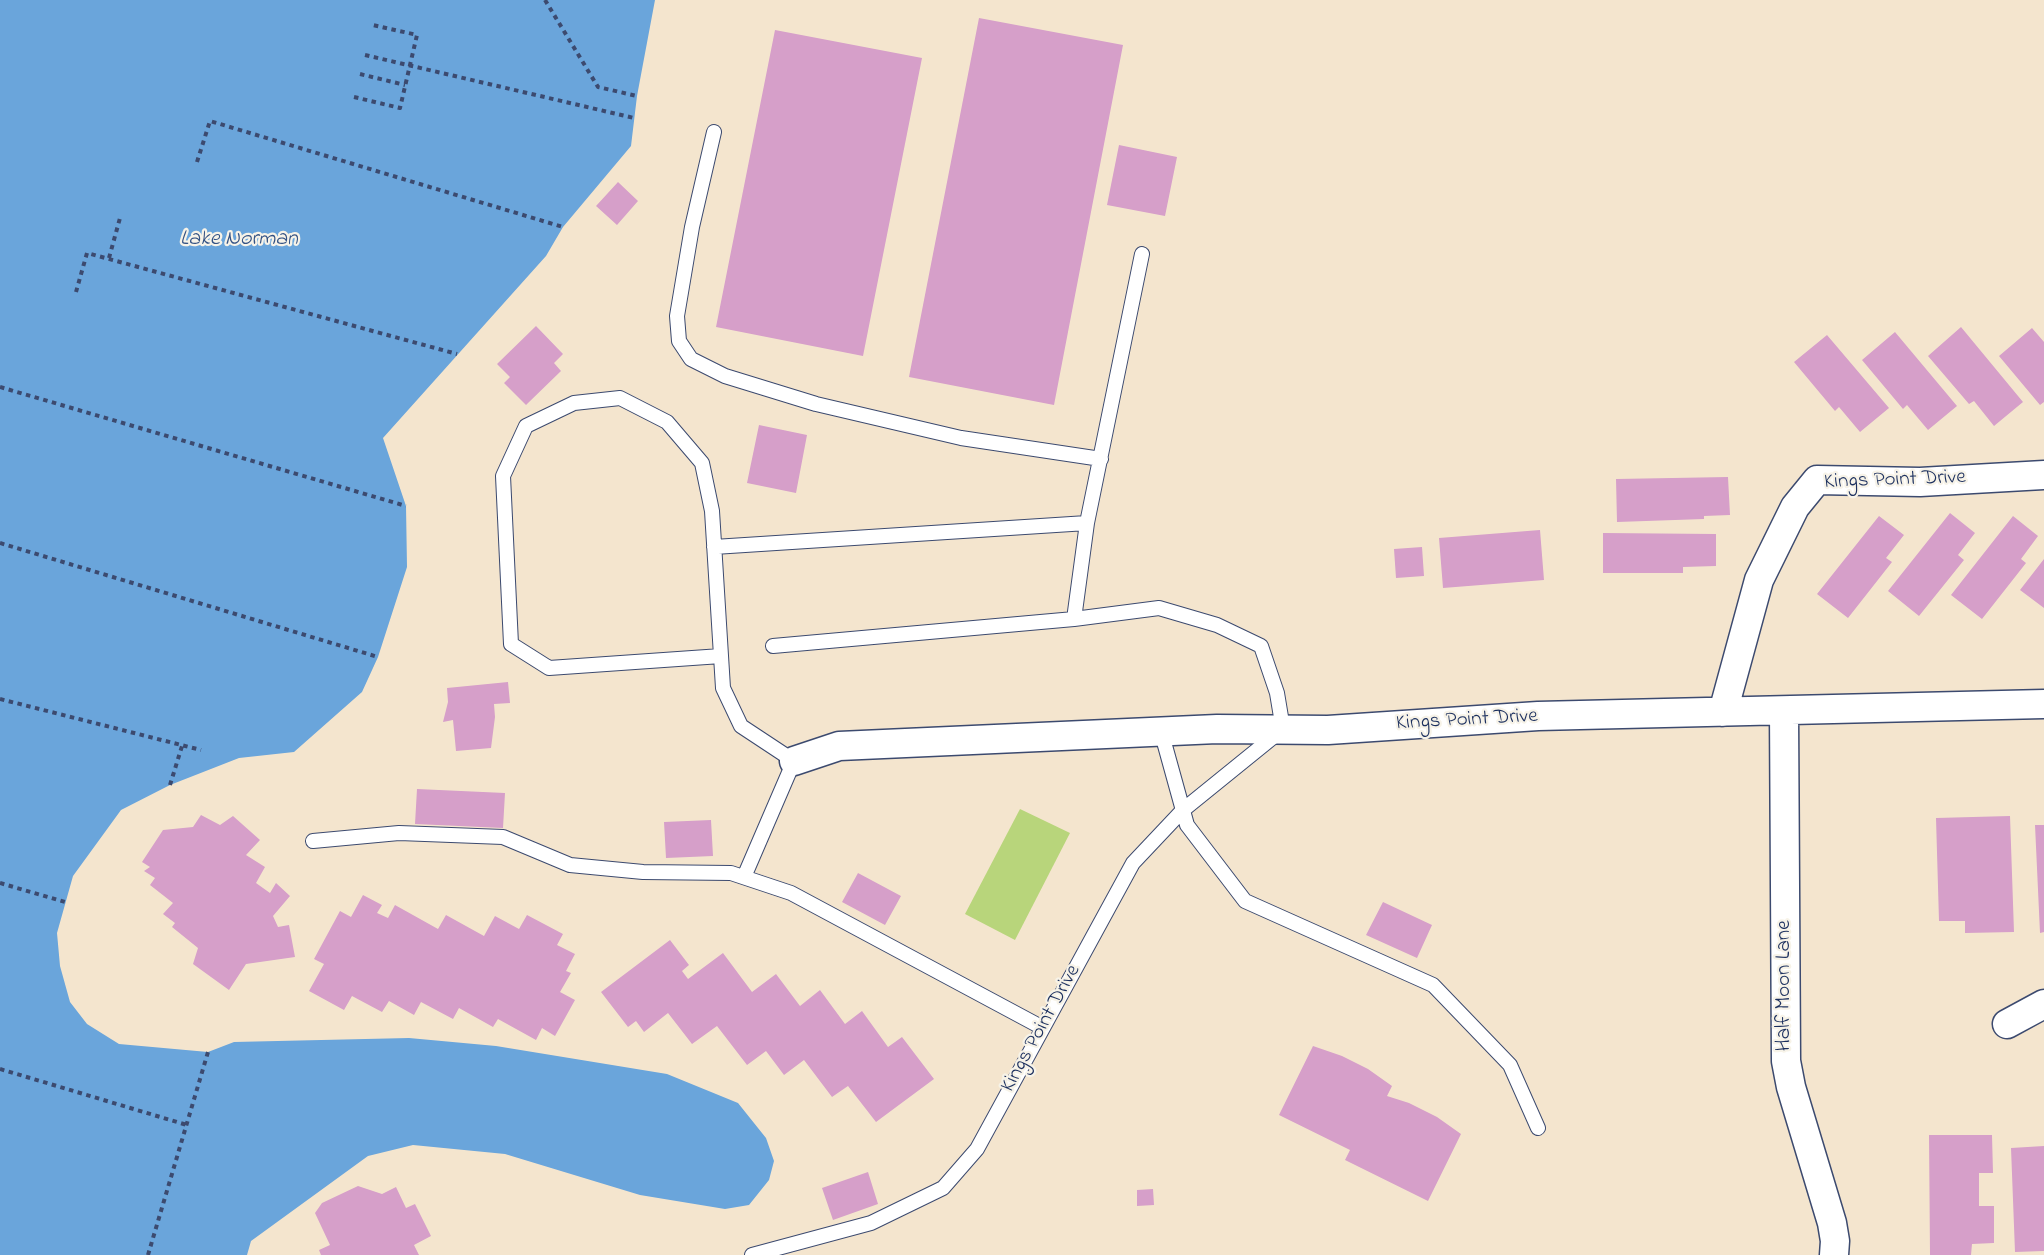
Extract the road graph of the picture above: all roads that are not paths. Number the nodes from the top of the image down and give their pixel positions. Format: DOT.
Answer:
graph roads {
  1 [pos="714,132"];
  2 [pos="1142,254"];
  3 [pos="1101,459"];
  4 [pos="2044,475"];
  5 [pos="1087,523"];
  6 [pos="714,546"];
  7 [pos="1074,619"];
  8 [pos="773,646"];
  9 [pos="721,656"];
  10 [pos="2044,704"];
  11 [pos="1784,711"];
  12 [pos="1723,712"];
  13 [pos="1283,729"];
  14 [pos="1161,731"];
  15 [pos="794,761"];
  16 [pos="1183,810"];
  17 [pos="313,841"];
  18 [pos="744,877"];
  19 [pos="2044,1004"];
  20 [pos="2007,1024"];
  21 [pos="1043,1028"];
  22 [pos="1538,1128"];
  23 [pos="752,1255"];
  24 [pos="1834,1255"];
  1 -- 3 [label="lane"];
  2 -- 3 [label="lane"];
  3 -- 5 [label="lane"];
  4 -- 12 [label="street, Kings Point Drive"];
  5 -- 6 [label="lane"];
  5 -- 7 [label="lane"];
  6 -- 9 [label="lane"];
  6 -- 9 [label="lane"];
  7 -- 8 [label="lane"];
  7 -- 13 [label="lane"];
  9 -- 15 [label="lane"];
  10 -- 11 [label="street, Kings Point Drive"];
  11 -- 12 [label="street, Kings Point Drive"];
  11 -- 24 [label="street, Half Moon Lane"];
  12 -- 13 [label="street, Kings Point Drive"];
  13 -- 14 [label="street, Kings Point Drive"];
  13 -- 16 [label="lane, Kings Point Drive"];
  14 -- 15 [label="street, Kings Point Drive"];
  14 -- 16 [label="lane"];
  15 -- 18 [label="lane"];
  16 -- 21 [label="lane, Kings Point Drive"];
  16 -- 22 [label="lane"];
  17 -- 18 [label="lane"];
  18 -- 21 [label="lane"];
  19 -- 20 [label="street"];
  21 -- 23 [label="lane, Kings Point Drive"];
}
